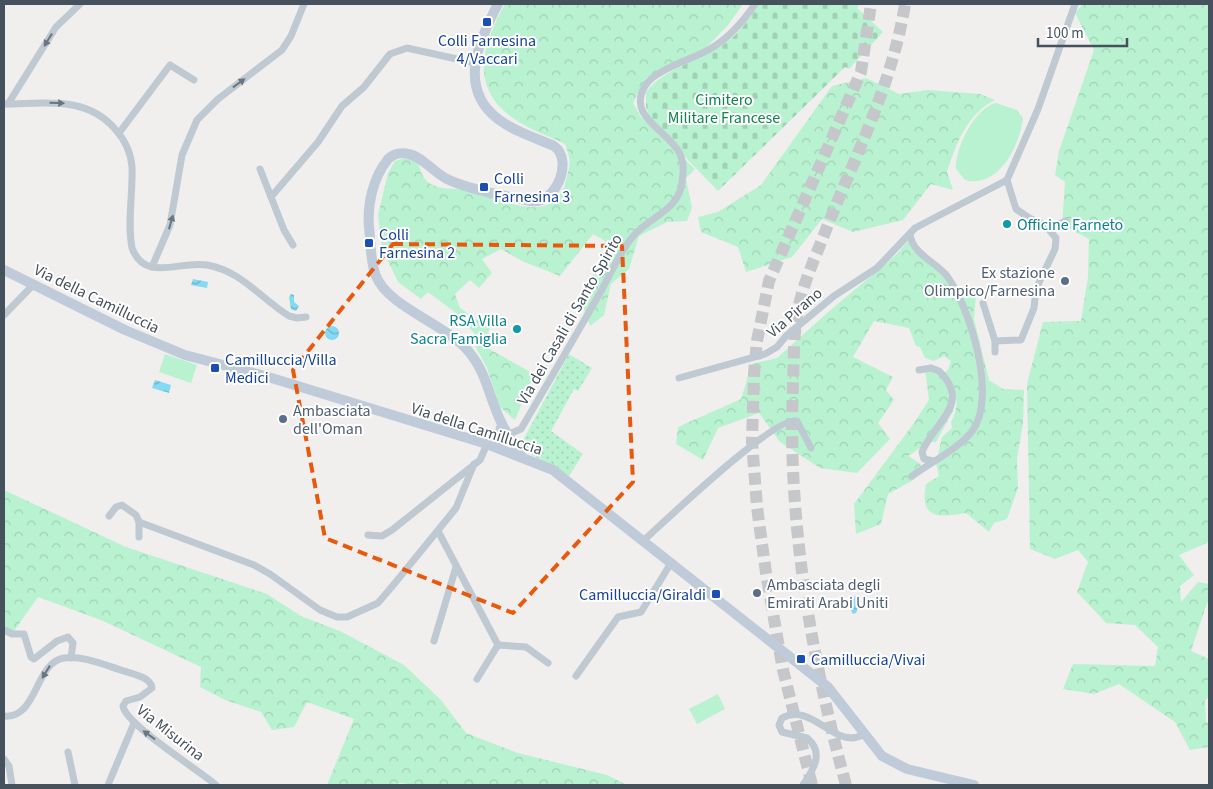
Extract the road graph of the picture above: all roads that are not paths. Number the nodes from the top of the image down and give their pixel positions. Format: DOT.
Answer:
graph roads {
  1 [pos="80,4"];
  2 [pos="304,4"];
  3 [pos="498,4"];
  4 [pos="755,4"];
  5 [pos="1075,4"];
  6 [pos="475,63"];
  7 [pos="194,80"];
  8 [pos="6,104"];
  9 [pos="119,133"];
  10 [pos="260,170"];
  11 [pos="1007,180"];
  12 [pos="271,197"];
  13 [pos="1066,221"];
  14 [pos="1049,228"];
  15 [pos="910,234"];
  16 [pos="293,245"];
  17 [pos="152,267"];
  18 [pos="4,270"];
  19 [pos="34,284"];
  20 [pos="983,303"];
  21 [pos="4,314"];
  22 [pos="306,317"];
  23 [pos="995,341"];
  24 [pos="995,352"];
  25 [pos="919,370"];
  26 [pos="679,378"];
  27 [pos="502,425"];
  28 [pos="509,434"];
  29 [pos="488,444"];
  30 [pos="811,448"];
  31 [pos="522,457"];
  32 [pos="933,461"];
  33 [pos="474,464"];
  34 [pos="912,476"];
  35 [pos="109,516"];
  36 [pos="139,522"];
  37 [pos="438,531"];
  38 [pos="368,535"];
  39 [pos="139,537"];
  40 [pos="643,541"];
  41 [pos="672,563"];
  42 [pos="456,567"];
  43 [pos="4,630"];
  44 [pos="434,641"];
  45 [pos="498,645"];
  46 [pos="71,658"];
  47 [pos="548,663"];
  48 [pos="576,676"];
  49 [pos="477,679"];
  50 [pos="4,716"];
  51 [pos="134,723"];
  52 [pos="864,734"];
  53 [pos="68,752"];
  54 [pos="4,759"];
  55 [pos="12,785"];
  56 [pos="75,785"];
  57 [pos="108,785"];
  58 [pos="216,785"];
  59 [pos="803,785"];
  60 [pos="974,785"];
  1 -- 8 [label="street, one-way"];
  17 -- 2 [label="street, one-way"];
  3 -- 6 [label="main road"];
  4 -- 28 [label="street, Via dei Casali di Santo Spirito"];
  5 -- 11 [label="street"];
  6 -- 12 [label="street"];
  6 -- 27 [label="main road"];
  7 -- 9 [label="street"];
  8 -- 9 [label="street, one-way"];
  9 -- 17 [label="street"];
  10 -- 12 [label="street"];
  11 -- 14 [label="street"];
  11 -- 15 [label="street, Via Pirano"];
  12 -- 16 [label="street"];
  13 -- 14 [label="street"];
  14 -- 23 [label="street"];
  15 -- 26 [label="street, Via Pirano"];
  15 -- 32 [label="street"];
  17 -- 22 [label="street"];
  18 -- 19 [label="main road, Via della Camilluccia"];
  19 -- 21 [label="street"];
  19 -- 29 [label="main road, Via della Camilluccia"];
  20 -- 23 [label="street"];
  23 -- 24 [label="street"];
  25 -- 32 [label="street"];
  27 -- 28 [label="main road"];
  27 -- 29 [label="main road"];
  28 -- 31 [label="main road"];
  29 -- 31 [label="main road, Via della Camilluccia"];
  29 -- 33 [label="street"];
  30 -- 40 [label="street"];
  31 -- 40 [label="main road, Via della Camilluccia"];
  32 -- 34 [label="street"];
  33 -- 37 [label="street"];
  33 -- 38 [label="street"];
  35 -- 36 [label="street"];
  36 -- 37 [label="street"];
  36 -- 39 [label="street"];
  37 -- 42 [label="street"];
  40 -- 41 [label="main road, Via della Camilluccia"];
  41 -- 48 [label="street"];
  41 -- 52 [label="main road, Via della Camilluccia"];
  42 -- 44 [label="street"];
  42 -- 45 [label="street"];
  43 -- 46 [label="street"];
  45 -- 47 [label="street"];
  45 -- 49 [label="street"];
  46 -- 50 [label="street, one-way"];
  46 -- 51 [label="street, Via Misurina"];
  51 -- 57 [label="street"];
  58 -- 51 [label="street, Via Misurina, one-way"];
  52 -- 59 [label="street"];
  52 -- 60 [label="main road, Via della Camilluccia"];
  53 -- 56 [label="street"];
  54 -- 55 [label="street"];
}
